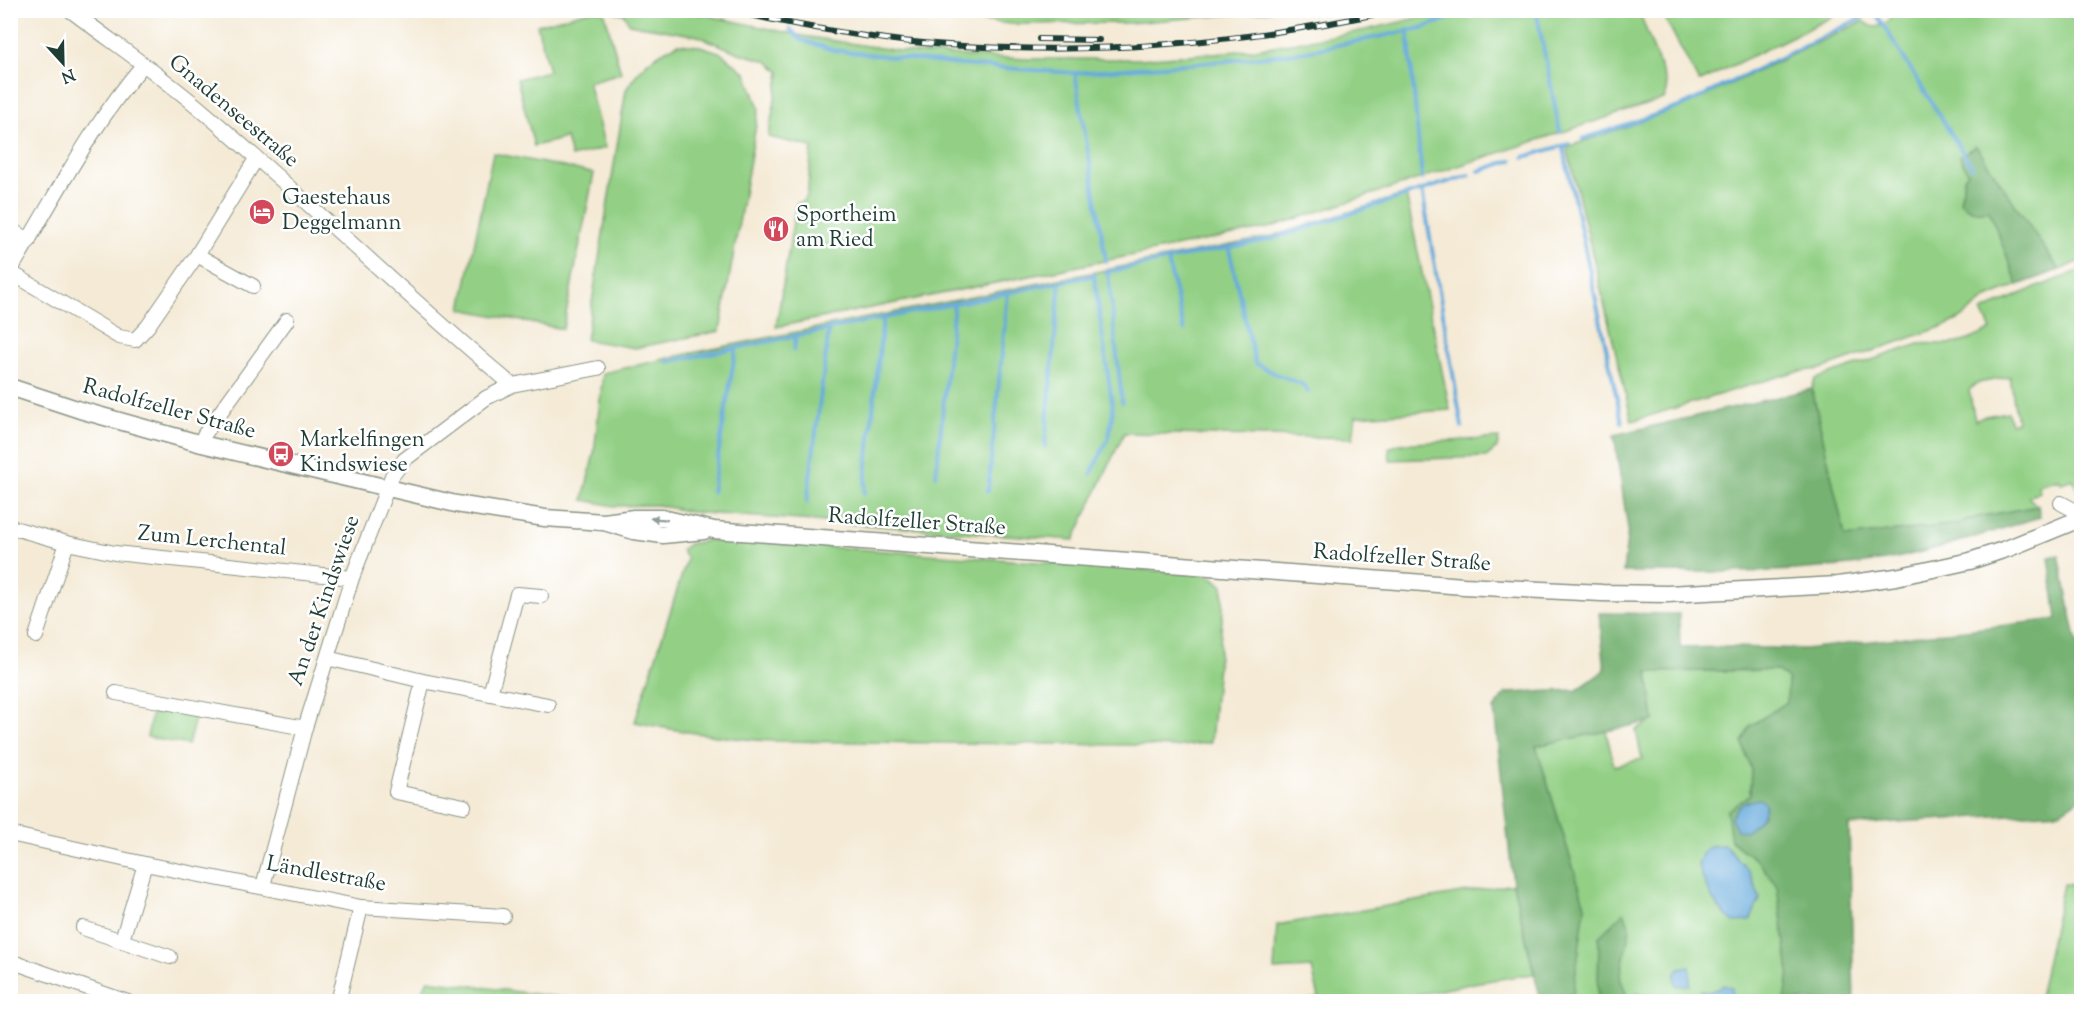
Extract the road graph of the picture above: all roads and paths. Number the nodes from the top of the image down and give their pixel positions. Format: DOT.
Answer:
graph roads {
  1 [pos="70,10"];
  2 [pos="143,64"];
  3 [pos="256,159"];
  4 [pos="10,229"];
  5 [pos="29,241"];
  6 [pos="198,255"];
  7 [pos="10,271"];
  8 [pos="253,286"];
  9 [pos="287,320"];
  10 [pos="598,368"];
  11 [pos="512,385"];
  12 [pos="10,387"];
  13 [pos="201,444"];
  14 [pos="387,488"];
  15 [pos="2061,503"];
  16 [pos="2080,519"];
  17 [pos="10,527"];
  18 [pos="67,543"];
  19 [pos="352,578"];
  20 [pos="541,596"];
  21 [pos="36,636"];
  22 [pos="327,658"];
  23 [pos="423,681"];
  24 [pos="116,693"];
  25 [pos="490,694"];
  26 [pos="548,705"];
  27 [pos="305,728"];
  28 [pos="464,806"];
  29 [pos="11,834"];
  30 [pos="145,864"];
  31 [pos="263,886"];
  32 [pos="361,907"];
  33 [pos="502,916"];
  34 [pos="83,928"];
  35 [pos="122,940"];
  36 [pos="170,957"];
  37 [pos="10,961"];
  38 [pos="128,1002"];
  39 [pos="338,1002"];
  1 -- 2 [label="street, Gnadenseestraße"];
  2 -- 3 [label="street, Gnadenseestraße"];
  2 -- 5 [label="street"];
  3 -- 6 [label="street"];
  3 -- 11 [label="street, Gnadenseestraße"];
  4 -- 5 [label="street"];
  5 -- 7 [label="street"];
  6 -- 7 [label="street"];
  6 -- 8 [label="street"];
  9 -- 13 [label="street"];
  10 -- 11 [label="street"];
  11 -- 14 [label="street"];
  12 -- 13 [label="street, Radolfzeller Straße"];
  13 -- 14 [label="street, Radolfzeller Straße"];
  14 -- 16 [label="street, Radolfzeller Straße"];
  14 -- 19 [label="street, An der Kindswiese"];
  15 -- 16 [label="street, Radolfzeller Straße"];
  17 -- 18 [label="street, Zum Lerchental"];
  18 -- 19 [label="street, Zum Lerchental"];
  18 -- 21 [label="street"];
  19 -- 22 [label="street, An der Kindswiese"];
  20 -- 25 [label="street"];
  22 -- 23 [label="street"];
  22 -- 27 [label="street, An der Kindswiese"];
  23 -- 25 [label="street"];
  23 -- 28 [label="street"];
  24 -- 27 [label="street"];
  25 -- 26 [label="street"];
  27 -- 31 [label="street, An der Kindswiese"];
  29 -- 30 [label="street, Ländlestraße"];
  30 -- 31 [label="street, Ländlestraße"];
  30 -- 35 [label="street"];
  31 -- 32 [label="street, Ländlestraße"];
  32 -- 33 [label="street, Ländlestraße"];
  32 -- 39 [label="street"];
  34 -- 35 [label="street"];
  35 -- 36 [label="street"];
  37 -- 38 [label="street"];
}
